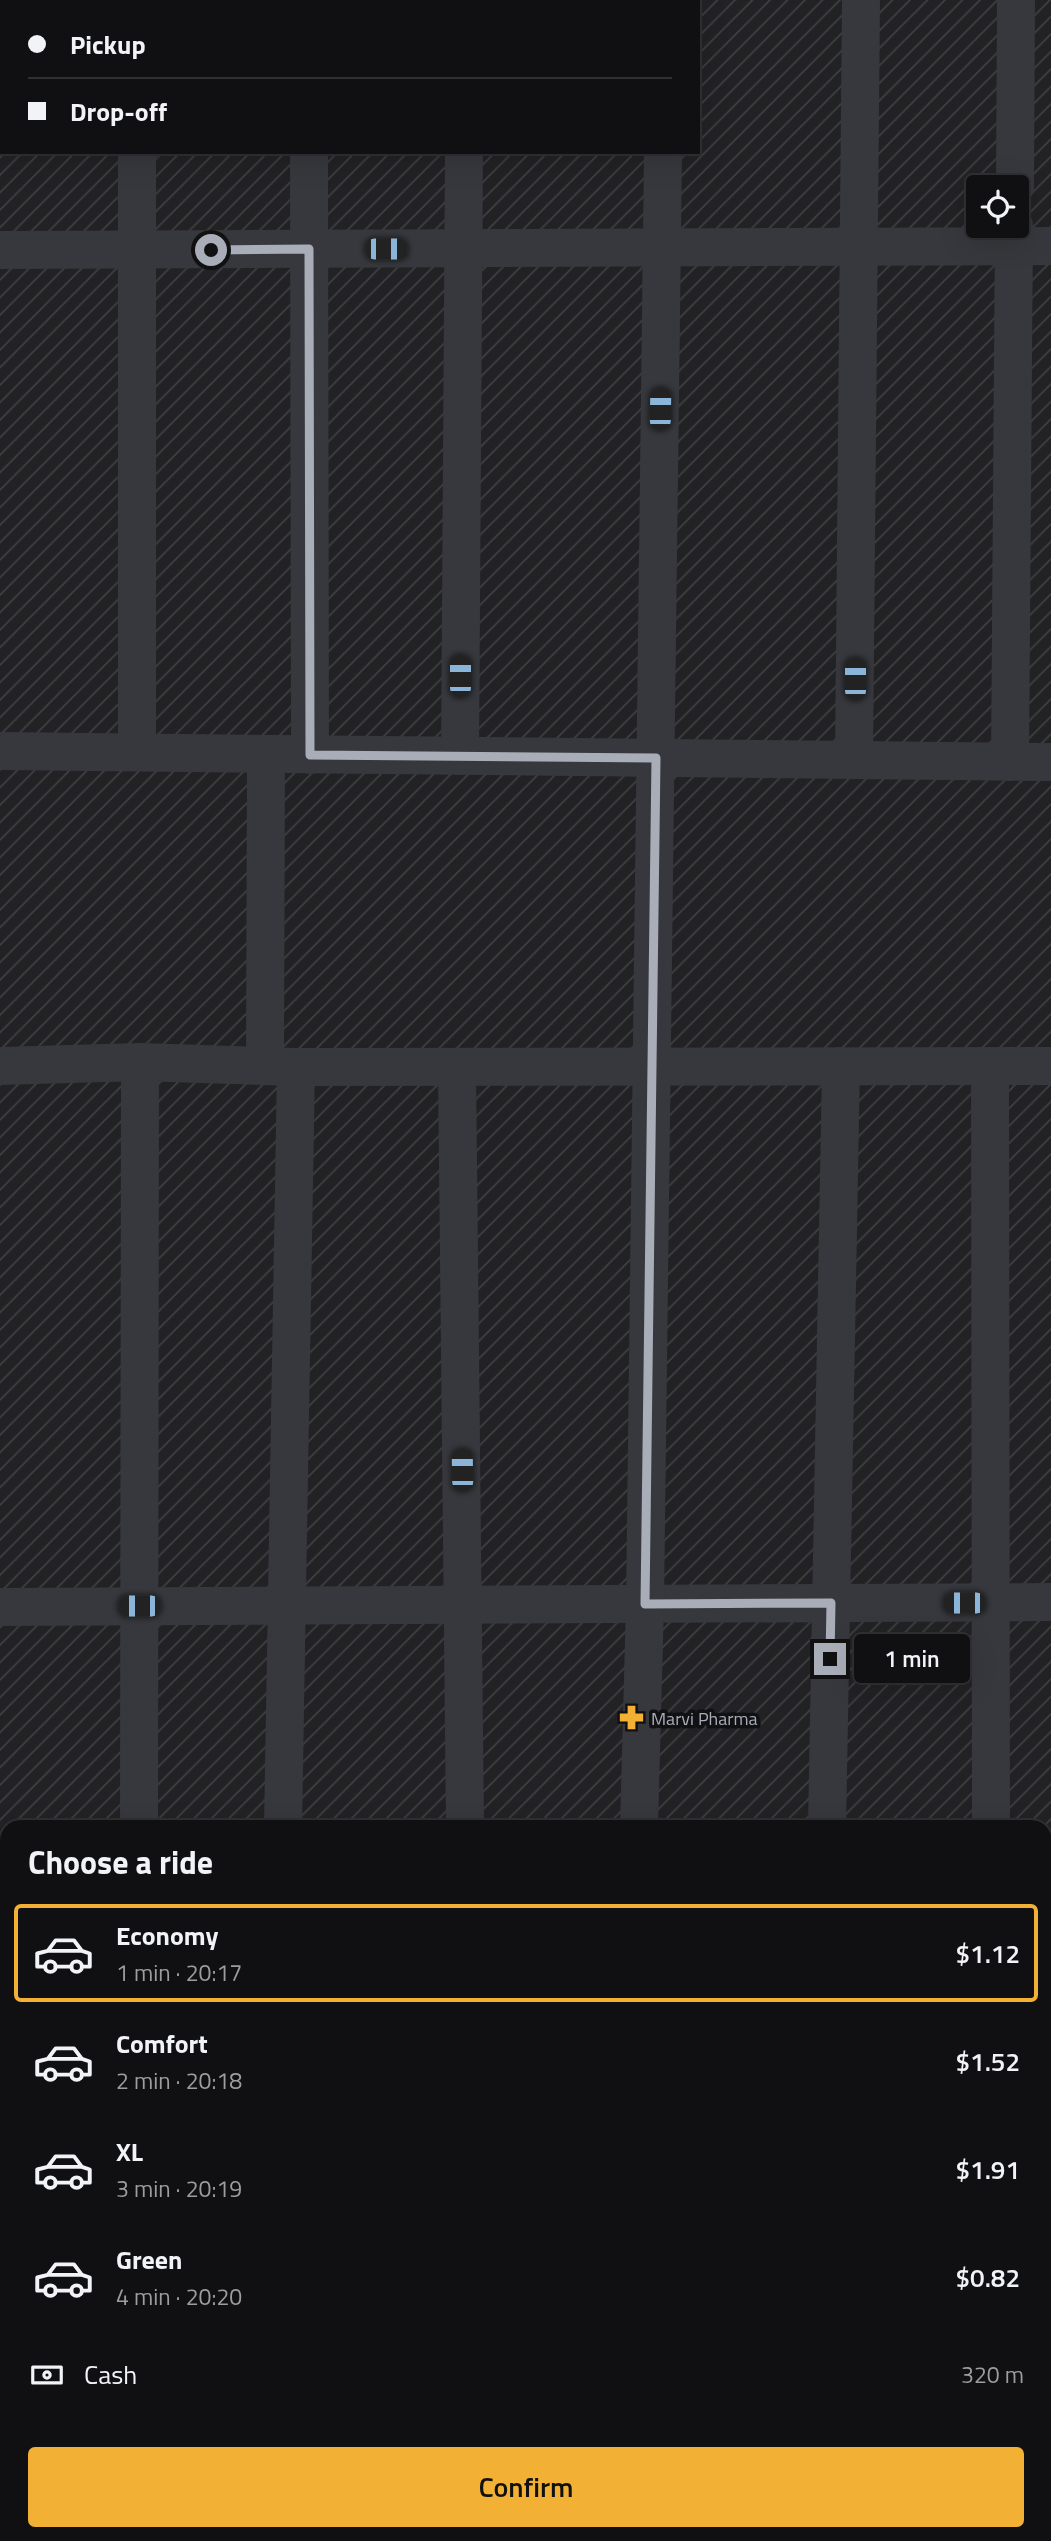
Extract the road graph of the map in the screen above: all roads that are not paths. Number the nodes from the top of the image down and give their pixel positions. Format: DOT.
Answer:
graph roads {
  1 [pos="861,0"];
  2 [pos="1016,0"];
  3 [pos="137,154"];
  4 [pos="309,154"];
  5 [pos="464,154"];
  6 [pos="663,154"];
  7 [pos="1015,175"];
  8 [pos="1026,239"];
  9 [pos="662,247"];
  10 [pos="859,247"];
  11 [pos="309,249"];
  12 [pos="463,249"];
  13 [pos="0,250"];
  14 [pos="137,250"];
  15 [pos="0,751"];
  16 [pos="137,752"];
  17 [pos="266,754"];
  18 [pos="310,755"];
  19 [pos="460,756"];
  20 [pos="656,758"];
  21 [pos="854,760"];
  22 [pos="1010,762"];
  23 [pos="1051,762"];
  24 [pos="140,1062"];
  25 [pos="0,1066"];
  26 [pos="281,1066"];
  27 [pos="652,1066"];
  28 [pos="841,1066"];
  29 [pos="990,1066"];
  30 [pos="1051,1066"];
  31 [pos="457,1067"];
  32 [pos="1051,1602"];
  33 [pos="831,1603"];
  34 [pos="991,1603"];
  35 [pos="645,1604"];
  36 [pos="287,1605"];
  37 [pos="463,1605"];
  38 [pos="139,1606"];
  39 [pos="0,1607"];
  40 [pos="139,1820"];
  41 [pos="283,1820"];
  42 [pos="465,1820"];
  43 [pos="639,1820"];
  44 [pos="827,1820"];
  45 [pos="991,1820"];
  1 -- 10 [label="street"];
  2 -- 7 [label="street"];
  3 -- 14 [label="street"];
  4 -- 11 [label="street"];
  5 -- 12 [label="street"];
  6 -- 9 [label="street"];
  8 -- 10 [label="street"];
  8 -- 22 [label="street"];
  9 -- 10 [label="street"];
  9 -- 12 [label="street"];
  9 -- 20 [label="street"];
  10 -- 21 [label="street"];
  11 -- 12 [label="street"];
  11 -- 14 [label="street"];
  11 -- 18 [label="street"];
  12 -- 19 [label="street"];
  13 -- 14 [label="street"];
  14 -- 16 [label="street"];
  15 -- 16 [label="street"];
  16 -- 17 [label="street"];
  17 -- 18 [label="street"];
  17 -- 26 [label="street"];
  18 -- 19 [label="street"];
  19 -- 20 [label="street"];
  20 -- 21 [label="street"];
  20 -- 27 [label="street"];
  21 -- 22 [label="street"];
  22 -- 23 [label="street"];
  24 -- 25 [label="street"];
  24 -- 26 [label="street"];
  24 -- 38 [label="street"];
  26 -- 31 [label="street"];
  26 -- 36 [label="street"];
  27 -- 28 [label="street"];
  27 -- 31 [label="street"];
  27 -- 35 [label="street"];
  28 -- 29 [label="street"];
  28 -- 33 [label="street"];
  29 -- 30 [label="street"];
  29 -- 34 [label="street"];
  31 -- 37 [label="street"];
  32 -- 34 [label="street"];
  33 -- 34 [label="street"];
  33 -- 35 [label="street"];
  33 -- 44 [label="street"];
  34 -- 45 [label="street"];
  35 -- 37 [label="street"];
  35 -- 43 [label="street"];
  36 -- 37 [label="street"];
  36 -- 38 [label="street"];
  36 -- 41 [label="street"];
  37 -- 42 [label="street"];
  38 -- 39 [label="street"];
  38 -- 40 [label="street"];
}
